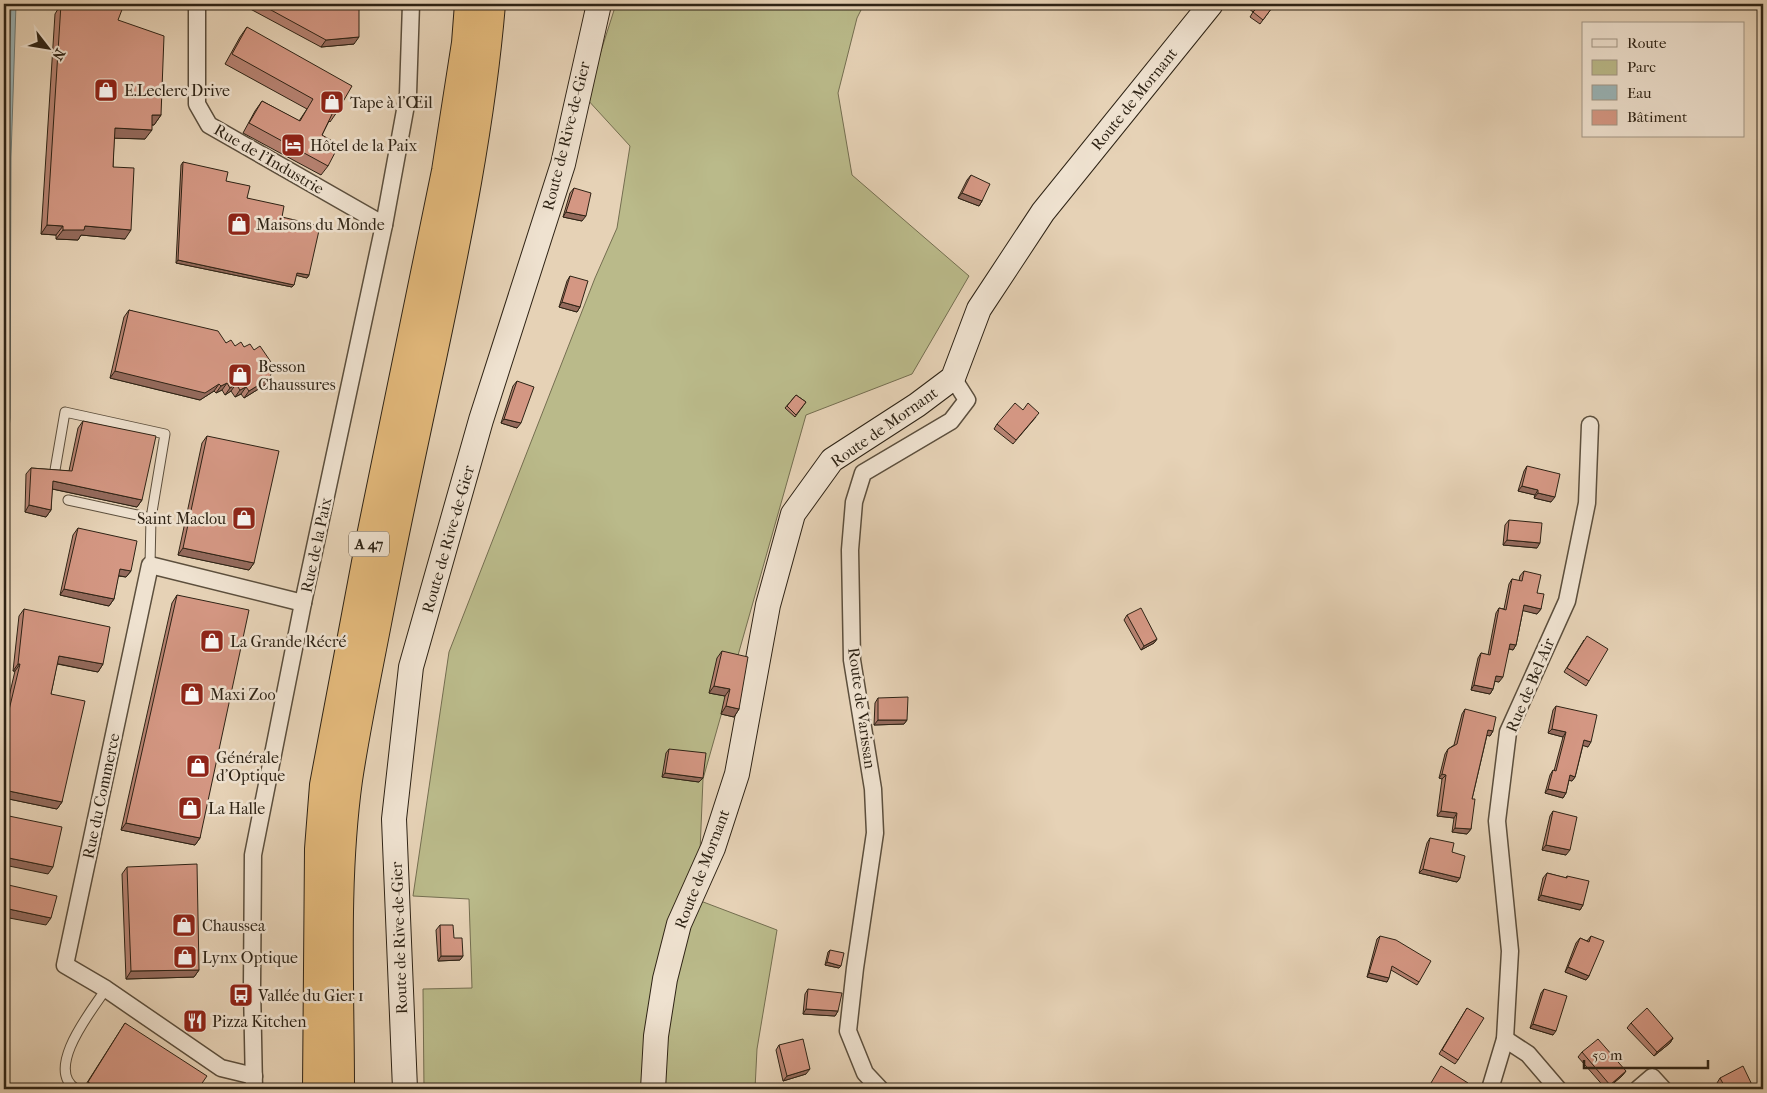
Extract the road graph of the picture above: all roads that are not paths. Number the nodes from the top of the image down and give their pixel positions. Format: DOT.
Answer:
graph roads {
  1 [pos="197,4"];
  2 [pos="411,4"];
  3 [pos="469,4"];
  4 [pos="491,4"];
  5 [pos="598,4"];
  6 [pos="1211,4"];
  7 [pos="384,225"];
  8 [pos="953,378"];
  9 [pos="1590,425"];
  10 [pos="55,470"];
  11 [pos="68,500"];
  12 [pos="151,518"];
  13 [pos="150,565"];
  14 [pos="303,603"];
  15 [pos="106,989"];
  16 [pos="1504,1040"];
  17 [pos="254,1083"];
  18 [pos="76,1089"];
  19 [pos="317,1089"];
  20 [pos="340,1089"];
  21 [pos="405,1089"];
  22 [pos="653,1089"];
  23 [pos="880,1089"];
  24 [pos="1490,1089"];
  25 [pos="1558,1089"];
  26 [pos="1638,1089"];
  27 [pos="1663,1089"];
  1 -- 7 [label="street, Rue de l'Industrie"];
  2 -- 7 [label="street, Rue de la Paix"];
  3 -- 19 [label="highway, A 47"];
  4 -- 20 [label="highway, A 47"];
  5 -- 21 [label="main road, Route de Rive-de-Gier"];
  6 -- 8 [label="main road, Route de Mornant"];
  7 -- 14 [label="street, Rue de la Paix"];
  8 -- 22 [label="main road, Route de Mornant"];
  8 -- 23 [label="street, Route de Varissan"];
  9 -- 16 [label="street, Rue de Bel-Air"];
  10 -- 12 [label="lane"];
  11 -- 12 [label="lane"];
  12 -- 13 [label="lane"];
  13 -- 14 [label="street"];
  13 -- 15 [label="street, Rue du Commerce"];
  14 -- 17 [label="street, Rue de la Paix"];
  15 -- 17 [label="street, Rue du Commerce"];
  15 -- 18 [label="lane"];
  16 -- 24 [label="street, Rue de Bel-Air"];
  16 -- 25 [label="street"];
  26 -- 27 [label="street"];
}
